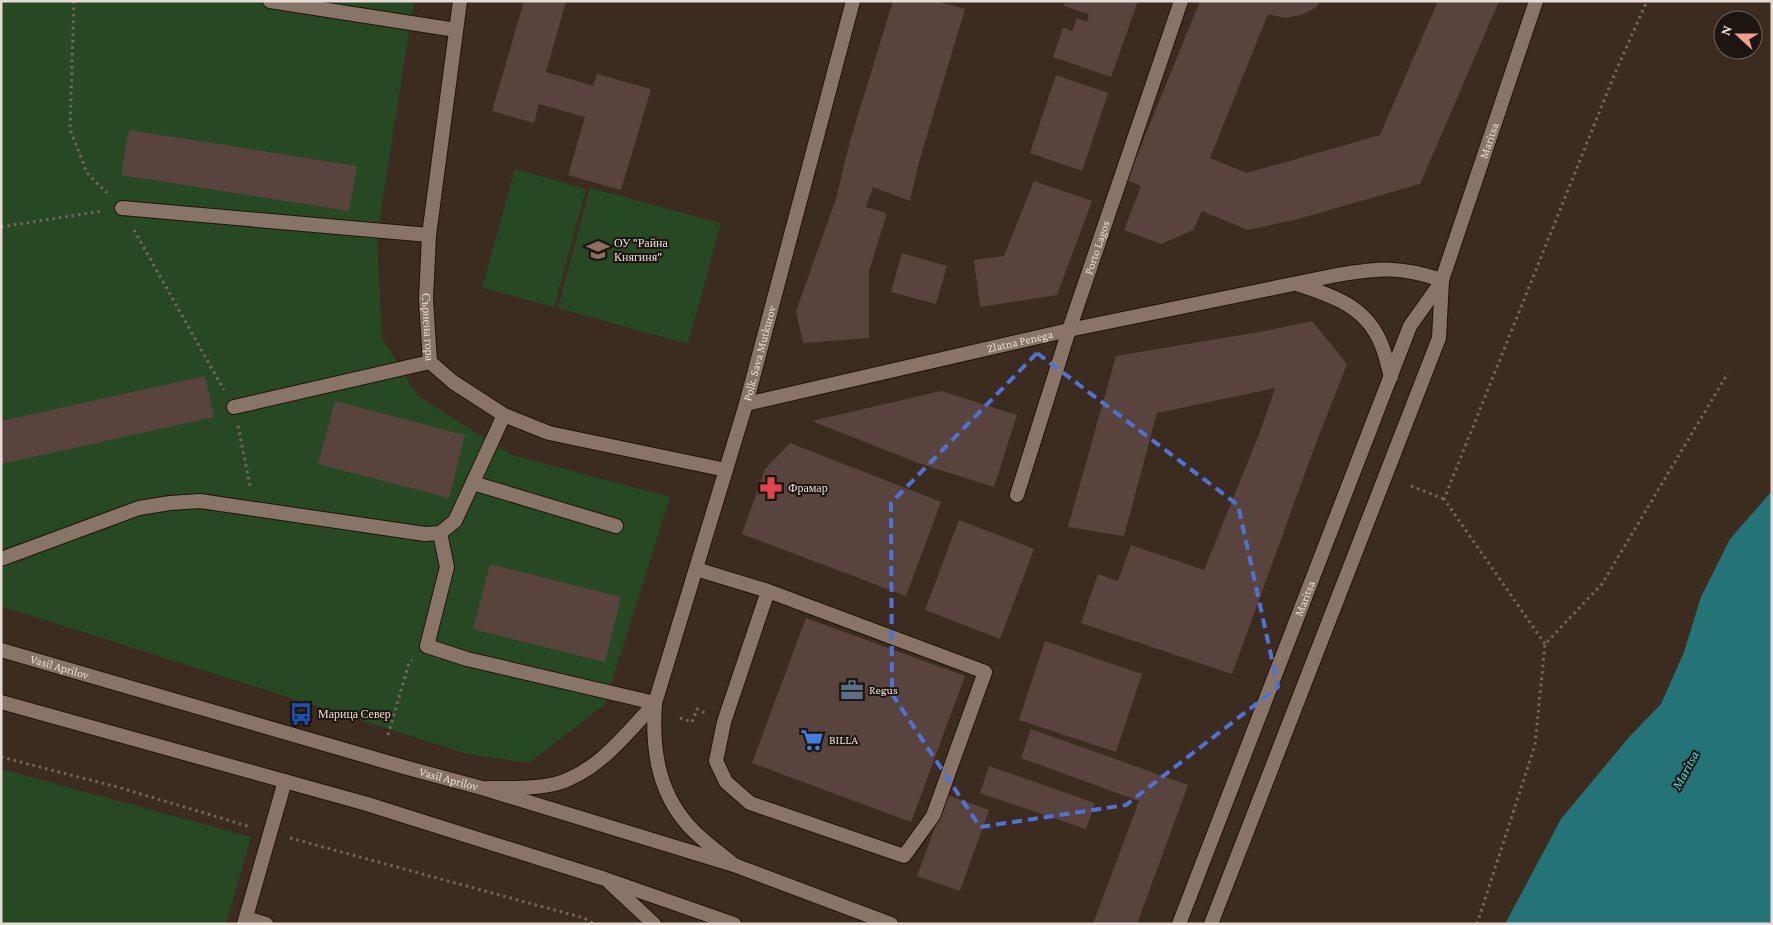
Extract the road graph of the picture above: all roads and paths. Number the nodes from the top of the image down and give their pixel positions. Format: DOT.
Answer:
graph roads {
  1 [pos="74,1"];
  2 [pos="270,1"];
  3 [pos="460,1"];
  4 [pos="853,1"];
  5 [pos="1182,1"];
  6 [pos="1536,1"];
  7 [pos="1647,1"];
  8 [pos="456,30"];
  9 [pos="122,208"];
  10 [pos="1,227"];
  11 [pos="429,235"];
  12 [pos="1442,280"];
  13 [pos="1296,283"];
  14 [pos="1069,330"];
  15 [pos="430,362"];
  16 [pos="1728,373"];
  17 [pos="1391,377"];
  18 [pos="746,404"];
  19 [pos="234,407"];
  20 [pos="504,415"];
  21 [pos="726,470"];
  22 [pos="473,484"];
  23 [pos="1411,486"];
  24 [pos="1017,495"];
  25 [pos="1444,499"];
  26 [pos="254,509"];
  27 [pos="616,526"];
  28 [pos="440,533"];
  29 [pos="1,559"];
  30 [pos="696,569"];
  31 [pos="768,591"];
  32 [pos="1545,644"];
  33 [pos="427,646"];
  34 [pos="1,650"];
  35 [pos="1,702"];
  36 [pos="655,703"];
  37 [pos="697,709"];
  38 [pos="680,718"];
  39 [pos="388,735"];
  40 [pos="1,757"];
  41 [pos="285,781"];
  42 [pos="482,788"];
  43 [pos="270,832"];
  44 [pos="734,865"];
  45 [pos="605,879"];
  46 [pos="245,921"];
  47 [pos="266,924"];
  48 [pos="595,924"];
  49 [pos="654,924"];
  50 [pos="734,924"];
  51 [pos="891,924"];
  52 [pos="1179,924"];
  53 [pos="1211,924"];
  54 [pos="1478,924"];
  1 -- 9 [label="path"];
  2 -- 8 [label="street"];
  3 -- 8 [label="street, Сърнена гора"];
  4 -- 18 [label="street, Polk. Sava Mutkurov"];
  5 -- 14 [label="street, Porto Lagos"];
  6 -- 12 [label="street, Maritsa"];
  7 -- 25 [label="path"];
  8 -- 11 [label="street, Сърнена гора"];
  9 -- 10 [label="path"];
  9 -- 11 [label="street"];
  9 -- 19 [label="path"];
  11 -- 15 [label="street, Сърнена гора"];
  12 -- 13 [label="street, Zlatna Penega"];
  12 -- 17 [label="street, Maritsa"];
  12 -- 53 [label="street, Maritsa"];
  13 -- 14 [label="street, Zlatna Penega"];
  13 -- 17 [label="street"];
  14 -- 18 [label="street, Zlatna Penega"];
  14 -- 24 [label="street, Porto Lagos"];
  15 -- 19 [label="street"];
  15 -- 20 [label="street, Сърнена гора"];
  16 -- 32 [label="path"];
  17 -- 52 [label="street, Maritsa"];
  18 -- 21 [label="street, Polk. Sava Mutkurov"];
  19 -- 26 [label="path"];
  20 -- 21 [label="street, Сърнена гора"];
  20 -- 22 [label="street"];
  21 -- 30 [label="street, Polk. Sava Mutkurov"];
  22 -- 27 [label="street"];
  22 -- 28 [label="street"];
  23 -- 25 [label="path"];
  25 -- 32 [label="path"];
  26 -- 28 [label="street"];
  26 -- 29 [label="street"];
  28 -- 33 [label="street"];
  30 -- 31 [label="street"];
  30 -- 36 [label="street, Polk. Sava Mutkurov"];
  31 -- 31 [label="street"];
  32 -- 54 [label="path"];
  33 -- 36 [label="street"];
  33 -- 39 [label="path"];
  34 -- 42 [label="street, Vasil Aprilov"];
  35 -- 41 [label="street"];
  36 -- 42 [label="street"];
  36 -- 44 [label="street"];
  37 -- 38 [label="path"];
  40 -- 43 [label="path"];
  41 -- 43 [label="street"];
  41 -- 45 [label="street"];
  42 -- 44 [label="street, Vasil Aprilov"];
  43 -- 46 [label="street"];
  43 -- 48 [label="path"];
  44 -- 51 [label="street, Vasil Aprilov"];
  45 -- 49 [label="street"];
  45 -- 50 [label="street"];
  46 -- 47 [label="street"];
}
